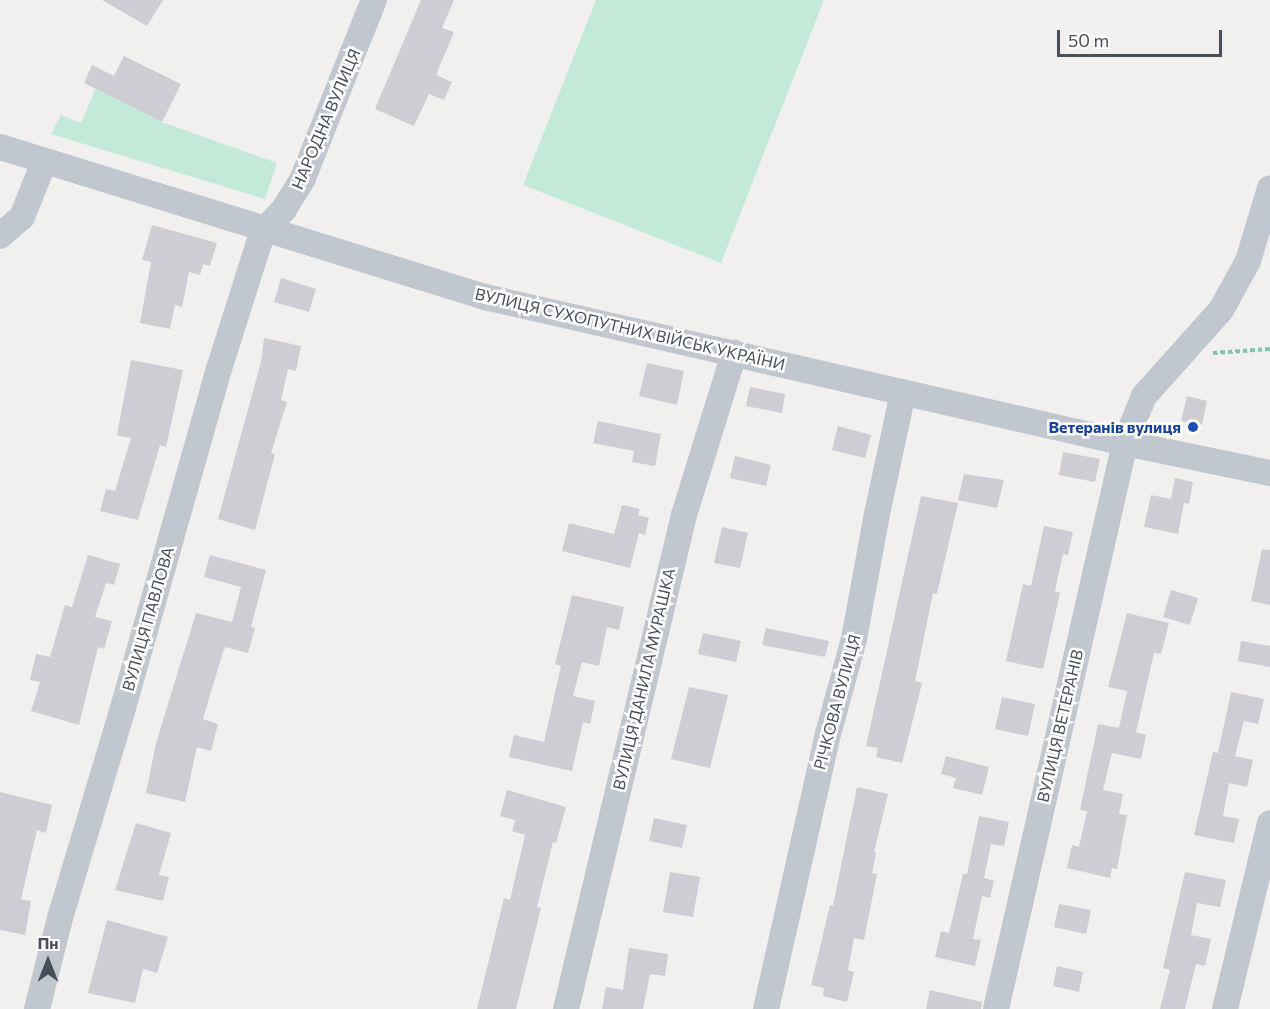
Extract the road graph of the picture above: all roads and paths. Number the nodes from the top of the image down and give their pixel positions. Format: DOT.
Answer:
graph roads {
  1 [pos="374,0"];
  2 [pos="0,147"];
  3 [pos="44,162"];
  4 [pos="1270,188"];
  5 [pos="264,230"];
  6 [pos="0,236"];
  7 [pos="1270,349"];
  8 [pos="734,352"];
  9 [pos="1180,358"];
  10 [pos="903,393"];
  11 [pos="1125,443"];
  12 [pos="1270,473"];
  13 [pos="1270,823"];
  14 [pos="37,1009"];
  15 [pos="566,1009"];
  16 [pos="766,1009"];
  17 [pos="996,1009"];
  18 [pos="1225,1009"];
  1 -- 5 [label="street, НАРОДНА ВУЛИЦЯ"];
  2 -- 3 [label="street, ВУЛИЦЯ СУХОПУТНИХ ВІЙСЬК УКРАЇНИ"];
  3 -- 5 [label="street, ВУЛИЦЯ СУХОПУТНИХ ВІЙСЬК УКРАЇНИ"];
  3 -- 6 [label="street"];
  4 -- 9 [label="street, ВУЛИЦЯ ВЕТЕРАНІВ"];
  5 -- 8 [label="street, ВУЛИЦЯ СУХОПУТНИХ ВІЙСЬК УКРАЇНИ"];
  5 -- 14 [label="street, ВУЛИЦЯ ПАВЛОВА"];
  7 -- 9 [label="path"];
  8 -- 10 [label="street, ВУЛИЦЯ СУХОПУТНИХ ВІЙСЬК УКРАЇНИ"];
  8 -- 15 [label="street, ВУЛИЦЯ ДАНИЛА МУРАШКА"];
  9 -- 11 [label="street, ВУЛИЦЯ ВЕТЕРАНІВ"];
  10 -- 11 [label="street, ВУЛИЦЯ СУХОПУТНИХ ВІЙСЬК УКРАЇНИ"];
  10 -- 16 [label="street, РІЧКОВА ВУЛИЦЯ"];
  11 -- 12 [label="street, ВУЛИЦЯ СУХОПУТНИХ ВІЙСЬК УКРАЇНИ"];
  11 -- 17 [label="street, ВУЛИЦЯ ВЕТЕРАНІВ"];
  13 -- 18 [label="street"];
}
